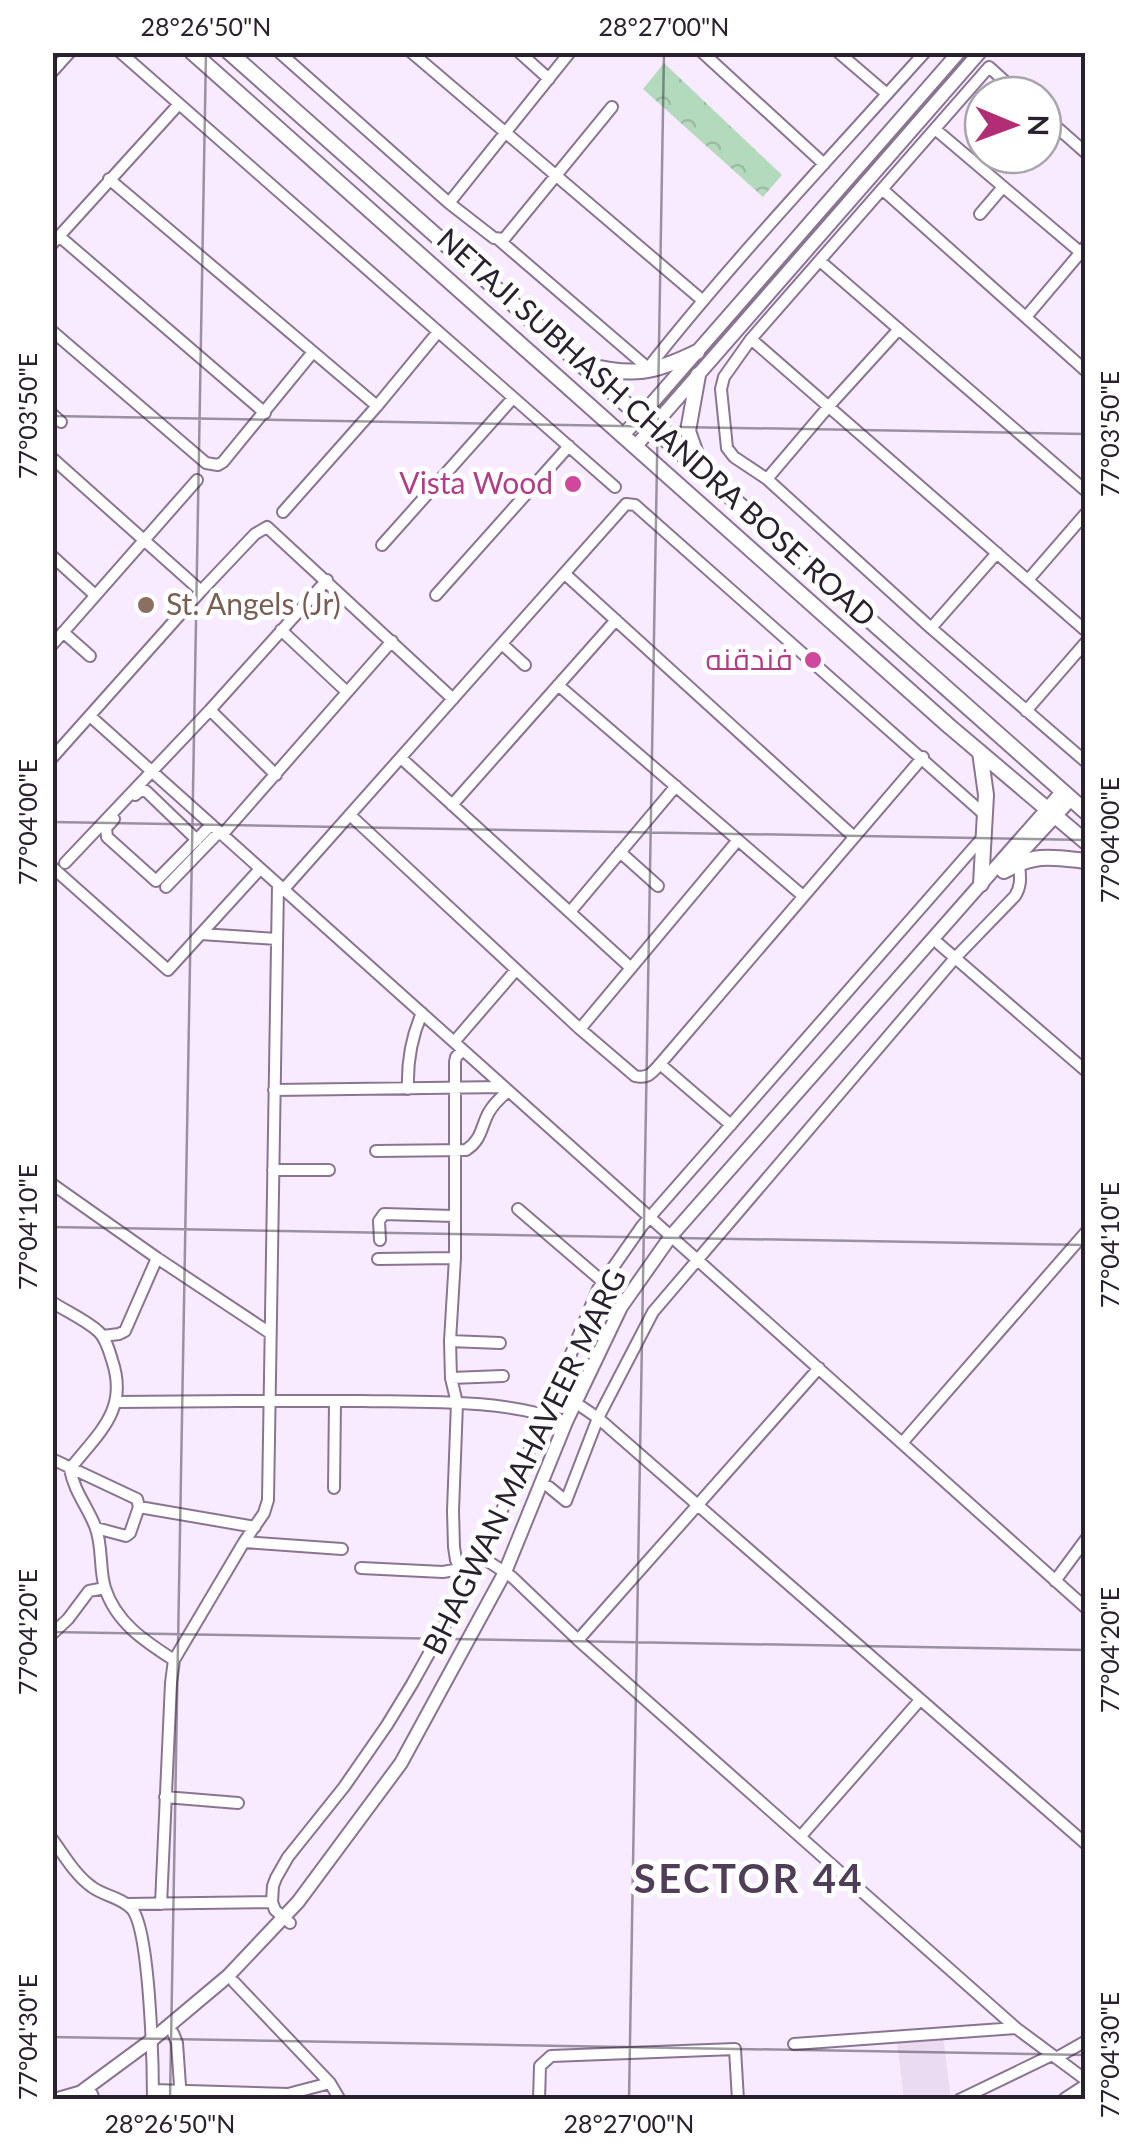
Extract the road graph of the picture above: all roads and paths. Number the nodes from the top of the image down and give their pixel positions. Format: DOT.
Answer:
graph roads {
  1 [pos="70,52"];
  2 [pos="120,52"];
  3 [pos="192,52"];
  4 [pos="229,52"];
  5 [pos="279,52"];
  6 [pos="411,52"];
  7 [pos="519,52"];
  8 [pos="570,52"];
  9 [pos="702,52"];
  10 [pos="838,52"];
  11 [pos="925,52"];
  12 [pos="959,52"];
  13 [pos="980,52"];
  14 [pos="52,72"];
  15 [pos="549,79"];
  16 [pos="887,94"];
  17 [pos="963,97"];
  18 [pos="179,104"];
  19 [pos="612,107"];
  20 [pos="935,129"];
  21 [pos="1063,133"];
  22 [pos="506,135"];
  23 [pos="1086,153"];
  24 [pos="824,164"];
  25 [pos="556,176"];
  26 [pos="110,179"];
  27 [pos="1003,187"];
  28 [pos="882,189"];
  29 [pos="449,203"];
  30 [pos="980,214"];
  31 [pos="56,240"];
  32 [pos="499,240"];
  33 [pos="1084,252"];
  34 [pos="820,260"];
  35 [pos="702,300"];
  36 [pos="1026,317"];
  37 [pos="899,329"];
  38 [pos="52,331"];
  39 [pos="438,332"];
  40 [pos="751,338"];
  41 [pos="312,352"];
  42 [pos="697,352"];
  43 [pos="580,364"];
  44 [pos="1086,370"];
  45 [pos="698,376"];
  46 [pos="514,398"];
  47 [pos="377,406"];
  48 [pos="828,406"];
  49 [pos="264,413"];
  50 [pos="646,423"];
  51 [pos="622,436"];
  52 [pos="568,446"];
  53 [pos="635,447"];
  54 [pos="52,458"];
  55 [pos="702,472"];
  56 [pos="767,479"];
  57 [pos="197,480"];
  58 [pos="616,488"];
  59 [pos="1086,491"];
  60 [pos="283,512"];
  61 [pos="1086,513"];
  62 [pos="144,541"];
  63 [pos="382,545"];
  64 [pos="997,552"];
  65 [pos="52,556"];
  66 [pos="564,574"];
  67 [pos="326,580"];
  68 [pos="1028,580"];
  69 [pos="200,591"];
  70 [pos="95,595"];
  71 [pos="436,595"];
  72 [pos="616,620"];
  73 [pos="932,628"];
  74 [pos="282,630"];
  75 [pos="63,632"];
  76 [pos="1086,632"];
  77 [pos="392,642"];
  78 [pos="1086,642"];
  79 [pos="502,644"];
  80 [pos="53,645"];
  81 [pos="90,656"];
  82 [pos="525,665"];
  83 [pos="558,684"];
  84 [pos="347,692"];
  85 [pos="453,699"];
  86 [pos="210,710"];
  87 [pos="1026,711"];
  88 [pos="90,716"];
  89 [pos="980,752"];
  90 [pos="923,757"];
  91 [pos="52,758"];
  92 [pos="401,758"];
  93 [pos="1086,762"];
  94 [pos="151,771"];
  95 [pos="276,775"];
  96 [pos="676,786"];
  97 [pos="1067,796"];
  98 [pos="452,805"];
  99 [pos="1052,812"];
  100 [pos="1086,812"];
  101 [pos="985,814"];
  102 [pos="350,815"];
  103 [pos="217,830"];
  104 [pos="983,836"];
  105 [pos="854,837"];
  106 [pos="197,840"];
  107 [pos="738,840"];
  108 [pos="1086,842"];
  109 [pos="620,852"];
  110 [pos="1086,861"];
  111 [pos="66,863"];
  112 [pos="52,866"];
  113 [pos="1012,867"];
  114 [pos="260,869"];
  115 [pos="981,884"];
  116 [pos="658,886"];
  117 [pos="166,887"];
  118 [pos="281,888"];
  119 [pos="804,896"];
  120 [pos="570,912"];
  121 [pos="200,934"];
  122 [pos="277,939"];
  123 [pos="939,944"];
  124 [pos="955,958"];
  125 [pos="631,968"];
  126 [pos="516,970"];
  127 [pos="422,1013"];
  128 [pos="580,1029"];
  129 [pos="459,1046"];
  130 [pos="660,1064"];
  131 [pos="1086,1071"];
  132 [pos="408,1089"];
  133 [pos="457,1089"];
  134 [pos="506,1089"];
  135 [pos="274,1090"];
  136 [pos="731,1124"];
  137 [pos="376,1151"];
  138 [pos="454,1151"];
  139 [pos="273,1170"];
  140 [pos="329,1170"];
  141 [pos="52,1184"];
  142 [pos="518,1209"];
  143 [pos="454,1216"];
  144 [pos="650,1217"];
  145 [pos="1085,1235"];
  146 [pos="674,1239"];
  147 [pos="380,1240"];
  148 [pos="157,1258"];
  149 [pos="455,1258"];
  150 [pos="696,1259"];
  151 [pos="378,1260"];
  152 [pos="602,1281"];
  153 [pos="52,1302"];
  154 [pos="270,1333"];
  155 [pos="103,1336"];
  156 [pos="450,1341"];
  157 [pos="500,1343"];
  158 [pos="566,1368"];
  159 [pos="818,1368"];
  160 [pos="503,1376"];
  161 [pos="451,1378"];
  162 [pos="586,1380"];
  163 [pos="269,1400"];
  164 [pos="334,1401"];
  165 [pos="117,1402"];
  166 [pos="457,1403"];
  167 [pos="582,1407"];
  168 [pos="546,1414"];
  169 [pos="598,1418"];
  170 [pos="566,1422"];
  171 [pos="902,1443"];
  172 [pos="52,1459"];
  173 [pos="70,1469"];
  174 [pos="549,1487"];
  175 [pos="334,1488"];
  176 [pos="698,1506"];
  177 [pos="139,1507"];
  178 [pos="96,1528"];
  179 [pos="256,1528"];
  180 [pos="1086,1540"];
  181 [pos="244,1542"];
  182 [pos="342,1549"];
  183 [pos="480,1556"];
  184 [pos="361,1568"];
  185 [pos="460,1569"];
  186 [pos="508,1575"];
  187 [pos="470,1580"];
  188 [pos="1056,1581"];
  189 [pos="106,1588"];
  190 [pos="1086,1608"];
  191 [pos="52,1634"];
  192 [pos="578,1640"];
  193 [pos="174,1660"];
  194 [pos="920,1700"];
  195 [pos="165,1797"];
  196 [pos="238,1803"];
  197 [pos="801,1836"];
  198 [pos="52,1839"];
  199 [pos="1086,1844"];
  200 [pos="272,1902"];
  201 [pos="126,1904"];
  202 [pos="161,1904"];
  203 [pos="287,1920"];
  204 [pos="234,1982"];
  205 [pos="1016,2028"];
  206 [pos="173,2033"];
  207 [pos="1086,2041"];
  208 [pos="152,2044"];
  209 [pos="794,2044"];
  210 [pos="1054,2056"];
  211 [pos="330,2082"];
  212 [pos="1086,2084"];
  213 [pos="52,2085"];
  214 [pos="154,2095"];
  215 [pos="180,2096"];
  216 [pos="84,2097"];
  217 [pos="59,2099"];
  218 [pos="340,2100"];
  219 [pos="539,2100"];
  220 [pos="738,2100"];
  221 [pos="959,2100"];
  222 [pos="1066,2100"];
  1 -- 14 [label="street"];
  2 -- 18 [label="street"];
  3 -- 51 [label="main road, NETAJI SUBHASH CHANDRA BOSE ROAD"];
  4 -- 43 [label="main road, NETAJI SUBHASH CHANDRA BOSE ROAD"];
  5 -- 29 [label="street"];
  6 -- 22 [label="street"];
  7 -- 15 [label="street"];
  8 -- 15 [label="street"];
  9 -- 24 [label="street"];
  10 -- 16 [label="street"];
  11 -- 16 [label="street"];
  12 -- 42 [label="street"];
  13 -- 45 [label="street"];
  15 -- 22 [label="street"];
  16 -- 24 [label="street"];
  17 -- 20 [label="street"];
  18 -- 26 [label="street"];
  18 -- 39 [label="street"];
  19 -- 25 [label="street"];
  20 -- 27 [label="street"];
  20 -- 28 [label="street"];
  21 -- 23 [label="street"];
  22 -- 25 [label="street"];
  22 -- 29 [label="street"];
  24 -- 35 [label="street"];
  25 -- 32 [label="street"];
  25 -- 35 [label="street"];
  26 -- 31 [label="street"];
  26 -- 41 [label="street"];
  27 -- 30 [label="street"];
  27 -- 33 [label="street"];
  28 -- 34 [label="street"];
  28 -- 36 [label="street"];
  29 -- 32 [label="street"];
  31 -- 49 [label="street"];
  32 -- 35 [label="street"];
  33 -- 36 [label="street"];
  34 -- 37 [label="street"];
  34 -- 40 [label="street"];
  36 -- 44 [label="street"];
  37 -- 48 [label="street"];
  37 -- 59 [label="street"];
  38 -- 49 [label="street"];
  39 -- 46 [label="street"];
  39 -- 47 [label="street"];
  40 -- 48 [label="street"];
  40 -- 56 [label="street"];
  41 -- 47 [label="street"];
  41 -- 49 [label="street"];
  42 -- 43 [label="main road"];
  42 -- 50 [label="street"];
  43 -- 50 [label="main road, NETAJI SUBHASH CHANDRA BOSE ROAD"];
  45 -- 50 [label="street"];
  45 -- 55 [label="main road"];
  46 -- 52 [label="street"];
  46 -- 63 [label="street"];
  47 -- 60 [label="street"];
  48 -- 56 [label="street"];
  48 -- 64 [label="street"];
  50 -- 51 [label="street"];
  50 -- 53 [label="street"];
  50 -- 55 [label="main road, NETAJI SUBHASH CHANDRA BOSE ROAD"];
  51 -- 53 [label="main road, NETAJI SUBHASH CHANDRA BOSE ROAD"];
  52 -- 58 [label="street"];
  52 -- 71 [label="street"];
  53 -- 89 [label="main road, NETAJI SUBHASH CHANDRA BOSE ROAD"];
  54 -- 62 [label="street"];
  55 -- 97 [label="main road, NETAJI SUBHASH CHANDRA BOSE ROAD"];
  56 -- 73 [label="street"];
  57 -- 62 [label="street"];
  61 -- 68 [label="street"];
  62 -- 69 [label="street"];
  62 -- 70 [label="street"];
  64 -- 68 [label="street"];
  64 -- 73 [label="street"];
  65 -- 70 [label="street"];
  66 -- 72 [label="street"];
  66 -- 79 [label="street"];
  66 -- 90 [label="street"];
  67 -- 69 [label="street"];
  67 -- 74 [label="street"];
  67 -- 77 [label="street"];
  68 -- 76 [label="street"];
  69 -- 88 [label="street"];
  70 -- 75 [label="street"];
  72 -- 83 [label="street"];
  72 -- 105 [label="street"];
  73 -- 87 [label="street"];
  74 -- 84 [label="street"];
  74 -- 86 [label="street"];
  75 -- 80 [label="street"];
  75 -- 81 [label="street"];
  77 -- 84 [label="street"];
  77 -- 85 [label="street"];
  78 -- 87 [label="street"];
  79 -- 82 [label="street"];
  79 -- 85 [label="street"];
  83 -- 96 [label="street"];
  83 -- 98 [label="street"];
  84 -- 95 [label="street"];
  85 -- 92 [label="street"];
  86 -- 94 [label="street"];
  86 -- 95 [label="street"];
  87 -- 93 [label="street"];
  88 -- 91 [label="street"];
  88 -- 94 [label="street"];
  89 -- 99 [label="main road, NETAJI SUBHASH CHANDRA BOSE ROAD"];
  89 -- 101 [label="main road"];
  90 -- 101 [label="street"];
  90 -- 105 [label="street"];
  92 -- 98 [label="street"];
  92 -- 102 [label="street"];
  94 -- 103 [label="street"];
  94 -- 111 [label="street"];
  95 -- 103 [label="street"];
  96 -- 107 [label="street"];
  96 -- 109 [label="street"];
  97 -- 99 [label="street, BHAGWAN MAHAVEER MARG"];
  97 -- 100 [label="main road, NETAJI SUBHASH CHANDRA BOSE ROAD"];
  98 -- 120 [label="street"];
  99 -- 108 [label="main road, NETAJI SUBHASH CHANDRA BOSE ROAD"];
  99 -- 113 [label="street, BHAGWAN MAHAVEER MARG"];
  99 -- 115 [label="street, BHAGWAN MAHAVEER MARG"];
  101 -- 104 [label="main road"];
  102 -- 118 [label="street"];
  102 -- 126 [label="street"];
  103 -- 106 [label="street"];
  103 -- 114 [label="street"];
  103 -- 117 [label="street"];
  104 -- 115 [label="main road"];
  104 -- 136 [label="street"];
  105 -- 119 [label="street"];
  106 -- 106 [label="street"];
  107 -- 119 [label="street"];
  107 -- 125 [label="street"];
  109 -- 116 [label="street"];
  109 -- 120 [label="street"];
  110 -- 113 [label="main road"];
  112 -- 121 [label="street"];
  113 -- 123 [label="street, BHAGWAN MAHAVEER MARG"];
  113 -- 124 [label="street"];
  114 -- 118 [label="street"];
  114 -- 121 [label="street"];
  115 -- 146 [label="street, BHAGWAN MAHAVEER MARG"];
  118 -- 122 [label="street"];
  118 -- 127 [label="street"];
  119 -- 130 [label="street"];
  120 -- 125 [label="street"];
  121 -- 122 [label="street"];
  122 -- 135 [label="street"];
  123 -- 124 [label="street"];
  123 -- 146 [label="street, BHAGWAN MAHAVEER MARG"];
  124 -- 131 [label="street"];
  124 -- 150 [label="street"];
  125 -- 128 [label="street"];
  126 -- 128 [label="street"];
  126 -- 129 [label="street"];
  127 -- 129 [label="street"];
  127 -- 132 [label="street"];
  128 -- 130 [label="street"];
  129 -- 133 [label="street"];
  129 -- 134 [label="street"];
  130 -- 136 [label="street"];
  132 -- 133 [label="street"];
  132 -- 135 [label="street"];
  133 -- 134 [label="street"];
  133 -- 138 [label="street"];
  134 -- 138 [label="street"];
  134 -- 144 [label="street"];
  135 -- 139 [label="street"];
  136 -- 144 [label="street"];
  137 -- 138 [label="street"];
  138 -- 143 [label="street"];
  139 -- 140 [label="street"];
  139 -- 154 [label="street"];
  141 -- 148 [label="street"];
  142 -- 152 [label="street"];
  143 -- 147 [label="street"];
  143 -- 149 [label="street"];
  144 -- 146 [label="street"];
  144 -- 152 [label="street"];
  145 -- 171 [label="street"];
  146 -- 150 [label="street"];
  146 -- 162 [label="street, BHAGWAN MAHAVEER MARG"];
  146 -- 167 [label="street, BHAGWAN MAHAVEER MARG"];
  148 -- 154 [label="street"];
  148 -- 155 [label="street"];
  149 -- 151 [label="street"];
  149 -- 156 [label="street"];
  150 -- 159 [label="street"];
  150 -- 169 [label="street"];
  152 -- 158 [label="street"];
  153 -- 155 [label="street"];
  154 -- 163 [label="street"];
  155 -- 165 [label="street"];
  156 -- 157 [label="street"];
  156 -- 161 [label="street"];
  158 -- 162 [label="street"];
  158 -- 168 [label="street"];
  159 -- 171 [label="street"];
  159 -- 176 [label="street"];
  160 -- 161 [label="street"];
  161 -- 166 [label="street"];
  162 -- 170 [label="street, BHAGWAN MAHAVEER MARG"];
  163 -- 164 [label="street"];
  163 -- 165 [label="street"];
  163 -- 179 [label="street"];
  164 -- 166 [label="street"];
  164 -- 175 [label="street"];
  165 -- 173 [label="street"];
  166 -- 168 [label="street"];
  166 -- 185 [label="street"];
  167 -- 169 [label="street"];
  167 -- 174 [label="street, BHAGWAN MAHAVEER MARG"];
  168 -- 170 [label="street"];
  168 -- 183 [label="street"];
  169 -- 174 [label="street"];
  169 -- 176 [label="street"];
  170 -- 186 [label="street, BHAGWAN MAHAVEER MARG"];
  171 -- 188 [label="street"];
  172 -- 173 [label="street"];
  173 -- 177 [label="street"];
  173 -- 178 [label="street"];
  174 -- 186 [label="street, BHAGWAN MAHAVEER MARG"];
  176 -- 192 [label="street"];
  176 -- 194 [label="street"];
  177 -- 178 [label="street"];
  177 -- 179 [label="street"];
  178 -- 189 [label="street"];
  179 -- 181 [label="street"];
  180 -- 188 [label="street"];
  181 -- 182 [label="street"];
  181 -- 193 [label="street"];
  183 -- 186 [label="street"];
  183 -- 187 [label="street"];
  184 -- 185 [label="street"];
  185 -- 187 [label="street"];
  186 -- 192 [label="street"];
  186 -- 203 [label="street, BHAGWAN MAHAVEER MARG"];
  187 -- 200 [label="street"];
  188 -- 190 [label="street"];
  189 -- 191 [label="street"];
  189 -- 193 [label="street"];
  192 -- 197 [label="street"];
  193 -- 195 [label="street"];
  194 -- 197 [label="street"];
  194 -- 199 [label="street"];
  195 -- 196 [label="street"];
  195 -- 202 [label="street"];
  197 -- 205 [label="street"];
  198 -- 201 [label="street"];
  200 -- 202 [label="street"];
  200 -- 203 [label="street"];
  201 -- 202 [label="street"];
  201 -- 208 [label="street"];
  203 -- 204 [label="street, BHAGWAN MAHAVEER MARG"];
  203 -- 208 [label="street, BHAGWAN MAHAVEER MARG"];
  204 -- 206 [label="street, BHAGWAN MAHAVEER MARG"];
  204 -- 211 [label="street"];
  205 -- 209 [label="street"];
  205 -- 210 [label="street"];
  206 -- 208 [label="street, BHAGWAN MAHAVEER MARG"];
  206 -- 215 [label="street"];
  207 -- 210 [label="street"];
  208 -- 214 [label="street"];
  208 -- 216 [label="street, BHAGWAN MAHAVEER MARG"];
  210 -- 212 [label="street"];
  210 -- 221 [label="street"];
  211 -- 215 [label="street"];
  211 -- 218 [label="street"];
  212 -- 222 [label="main road"];
  213 -- 217 [label="street"];
  214 -- 215 [label="street"];
  216 -- 217 [label="main road"];
  219 -- 220 [label="street"];
}
